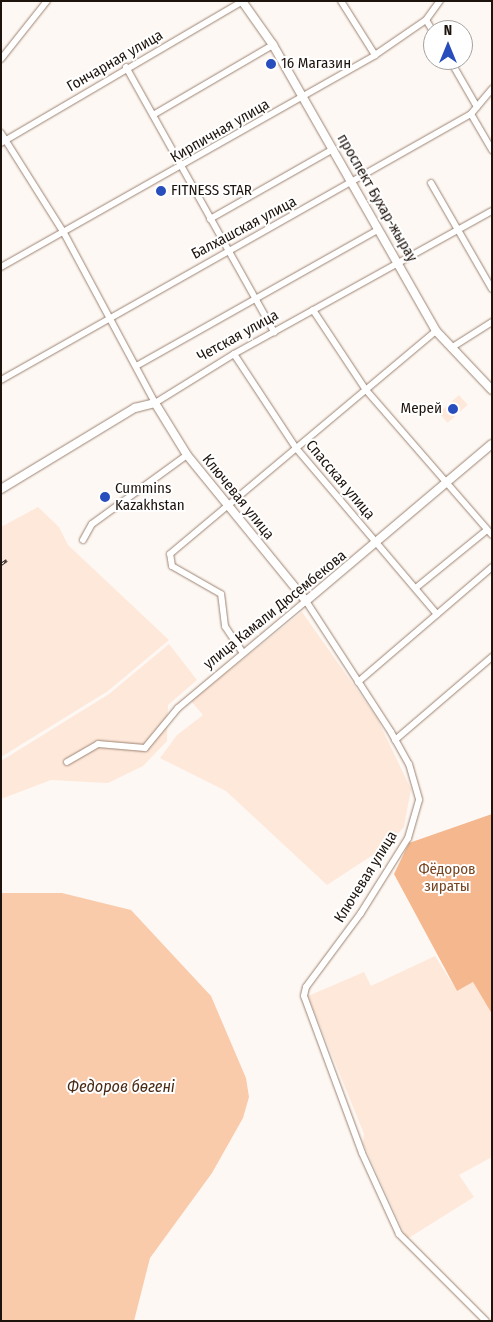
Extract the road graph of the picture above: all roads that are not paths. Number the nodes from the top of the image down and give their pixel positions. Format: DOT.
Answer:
graph roads {
  1 [pos="47,1"];
  2 [pos="242,1"];
  3 [pos="250,1"];
  4 [pos="341,1"];
  5 [pos="440,1"];
  6 [pos="251,10"];
  7 [pos="426,20"];
  8 [pos="423,22"];
  9 [pos="273,45"];
  10 [pos="375,54"];
  11 [pos="1,59"];
  12 [pos="126,67"];
  13 [pos="456,70"];
  14 [pos="492,89"];
  15 [pos="302,97"];
  16 [pos="477,108"];
  17 [pos="471,114"];
  18 [pos="153,116"];
  19 [pos="1,133"];
  20 [pos="4,141"];
  21 [pos="333,149"];
  22 [pos="492,150"];
  23 [pos="182,168"];
  24 [pos="353,183"];
  25 [pos="431,183"];
  26 [pos="492,211"];
  27 [pos="210,218"];
  28 [pos="378,230"];
  29 [pos="459,230"];
  30 [pos="64,233"];
  31 [pos="228,250"];
  32 [pos="398,264"];
  33 [pos="1,267"];
  34 [pos="492,289"];
  35 [pos="257,300"];
  36 [pos="313,310"];
  37 [pos="110,318"];
  38 [pos="492,322"];
  39 [pos="436,331"];
  40 [pos="274,332"];
  41 [pos="451,348"];
  42 [pos="234,354"];
  43 [pos="138,366"];
  44 [pos="1,380"];
  45 [pos="366,390"];
  46 [pos="492,390"];
  47 [pos="156,404"];
  48 [pos="492,444"];
  49 [pos="296,448"];
  50 [pos="187,455"];
  51 [pos="448,484"];
  52 [pos="1,489"];
  53 [pos="228,507"];
  54 [pos="489,533"];
  55 [pos="83,540"];
  56 [pos="378,545"];
  57 [pos="492,567"];
  58 [pos="416,587"];
  59 [pos="306,602"];
  60 [pos="437,614"];
  61 [pos="242,653"];
  62 [pos="492,657"];
  63 [pos="358,682"];
  64 [pos="395,740"];
  65 [pos="67,762"];
  66 [pos="486,1321"];
  1 -- 11 [label="street"];
  2 -- 6 [label="main road, проспект Бухар-жырау"];
  2 -- 12 [label="street, Гончарная улица"];
  3 -- 6 [label="main road, проспект Бухар-жырау"];
  4 -- 10 [label="street"];
  5 -- 7 [label="street, Кирпичная улица"];
  6 -- 9 [label="main road, проспект Бухар-жырау"];
  8 -- 10 [label="street, Кирпичная улица"];
  9 -- 15 [label="main road, проспект Бухар-жырау"];
  9 -- 18 [label="street"];
  10 -- 15 [label="street, Кирпичная улица"];
  12 -- 18 [label="street"];
  12 -- 20 [label="street, Гончарная улица"];
  13 -- 16 [label="street"];
  14 -- 16 [label="street, Балхашская улица"];
  15 -- 21 [label="main road, проспект Бухар-жырау"];
  15 -- 23 [label="street, Кирпичная улица"];
  16 -- 17 [label="street, Балхашская улица"];
  17 -- 22 [label="street"];
  17 -- 24 [label="street, Балхашская улица"];
  18 -- 23 [label="street"];
  19 -- 20 [label="street, Ключевая улица"];
  20 -- 30 [label="street, Ключевая улица"];
  21 -- 24 [label="main road, проспект Бухар-жырау"];
  21 -- 27 [label="street, Балхашская улица"];
  23 -- 27 [label="street"];
  23 -- 30 [label="street, Кирпичная улица"];
  24 -- 28 [label="main road, проспект Бухар-жырау"];
  24 -- 31 [label="street, Балхашская улица"];
  25 -- 29 [label="street"];
  26 -- 29 [label="street, Четская улица"];
  27 -- 31 [label="street"];
  28 -- 32 [label="main road, проспект Бухар-жырау"];
  28 -- 35 [label="street"];
  29 -- 32 [label="street, Четская улица"];
  29 -- 34 [label="street"];
  30 -- 33 [label="street, Кирпичная улица"];
  30 -- 37 [label="street, Ключевая улица"];
  31 -- 35 [label="street"];
  31 -- 37 [label="street, Балхашская улица"];
  32 -- 36 [label="street, Четская улица"];
  32 -- 39 [label="main road, проспект Бухар-жырау"];
  35 -- 40 [label="street"];
  35 -- 43 [label="street"];
  36 -- 40 [label="street, Четская улица"];
  36 -- 45 [label="street"];
  37 -- 43 [label="street, Ключевая улица"];
  37 -- 44 [label="street, Балхашская улица"];
  38 -- 41 [label="street"];
  39 -- 41 [label="main road, проспект Бухар-жырау"];
  39 -- 45 [label="street"];
  40 -- 42 [label="street, Четская улица"];
  41 -- 46 [label="main road, проспект Бухар-жырау"];
  42 -- 47 [label="street, Четская улица"];
  42 -- 49 [label="street, Спасская улица"];
  43 -- 47 [label="street, Ключевая улица"];
  45 -- 49 [label="street"];
  45 -- 51 [label="street"];
  47 -- 50 [label="main road, Ключевая улица"];
  47 -- 52 [label="main road, Четская улица"];
  48 -- 51 [label="main road, улица Камали Дюсембекова"];
  49 -- 53 [label="street"];
  49 -- 56 [label="street, Спасская улица"];
  50 -- 53 [label="main road, Ключевая улица"];
  50 -- 55 [label="street, Ключевая улица"];
  51 -- 54 [label="street"];
  51 -- 56 [label="main road, улица Камали Дюсембекова"];
  53 -- 59 [label="main road, Ключевая улица"];
  53 -- 61 [label="street"];
  54 -- 58 [label="street"];
  56 -- 58 [label="street, Спасская улица"];
  56 -- 59 [label="main road, улица Камали Дюсембекова"];
  57 -- 60 [label="street"];
  58 -- 60 [label="street, Спасская улица"];
  59 -- 61 [label="street, улица Камали Дюсембекова"];
  59 -- 63 [label="street, Ключевая улица"];
  60 -- 63 [label="street"];
  61 -- 65 [label="street, улица Камали Дюсембекова"];
  62 -- 64 [label="street"];
  63 -- 64 [label="street, Ключевая улица"];
  64 -- 66 [label="street, Ключевая улица"];
}
